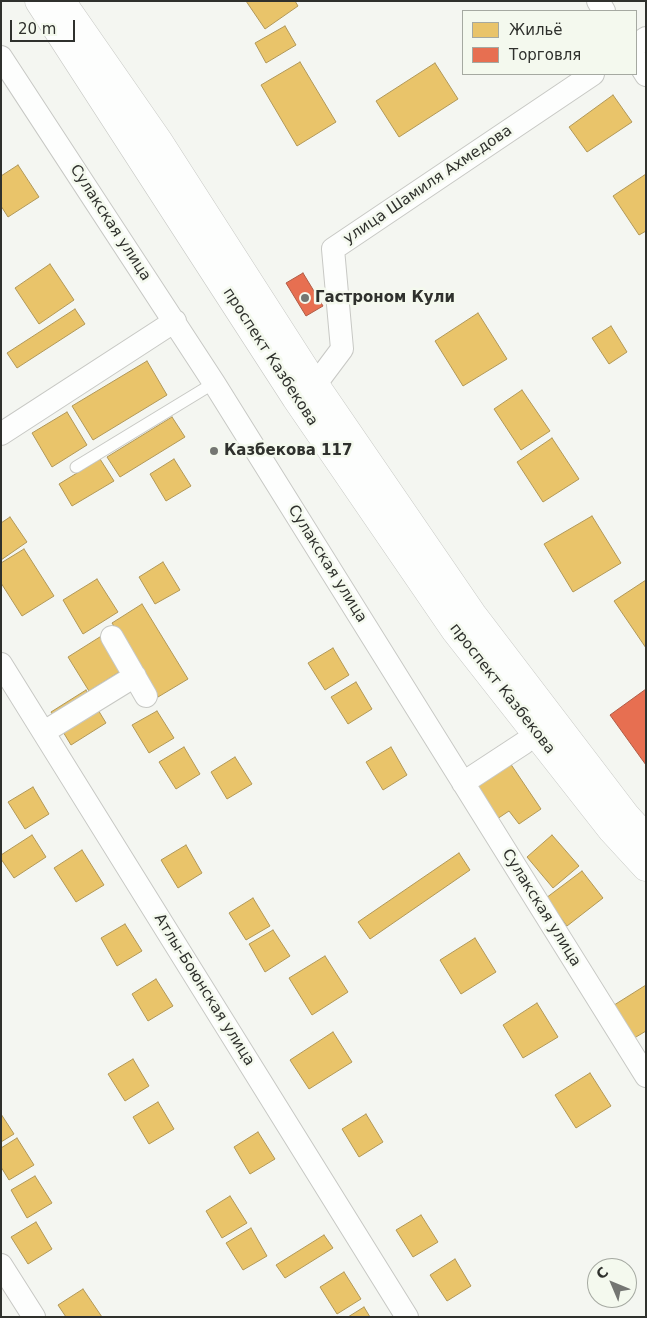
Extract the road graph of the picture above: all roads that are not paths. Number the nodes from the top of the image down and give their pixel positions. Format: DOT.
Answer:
graph roads {
  1 [pos="39,1"];
  2 [pos="61,1"];
  3 [pos="1,57"];
  4 [pos="637,61"];
  5 [pos="592,75"];
  6 [pos="646,76"];
  7 [pos="174,321"];
  8 [pos="214,383"];
  9 [pos="315,385"];
  10 [pos="1,434"];
  11 [pos="76,467"];
  12 [pos="112,637"];
  13 [pos="1,664"];
  14 [pos="135,676"];
  15 [pos="146,696"];
  16 [pos="44,732"];
  17 [pos="524,743"];
  18 [pos="463,783"];
  19 [pos="646,838"];
  20 [pos="646,867"];
  21 [pos="646,1076"];
  22 [pos="1,1266"];
  23 [pos="34,1317"];
  24 [pos="407,1317"];
  1 -- 20 [label="highway, проспект Казбекова"];
  2 -- 9 [label="highway, проспект Казбекова"];
  3 -- 7 [label="street, Сулакская улица"];
  4 -- 6 [label="street"];
  5 -- 9 [label="street, улица Шамиля Ахмедова"];
  7 -- 8 [label="street, Сулакская улица"];
  7 -- 10 [label="street"];
  8 -- 11 [label="lane"];
  8 -- 18 [label="street, Сулакская улица"];
  9 -- 19 [label="highway, проспект Казбекова"];
  12 -- 14 [label="street"];
  13 -- 16 [label="street, Атлы-Боюнская улица"];
  14 -- 15 [label="street"];
  14 -- 16 [label="street"];
  16 -- 24 [label="street, Атлы-Боюнская улица"];
  17 -- 18 [label="street"];
  18 -- 21 [label="street, Сулакская улица"];
  22 -- 23 [label="street"];
}
